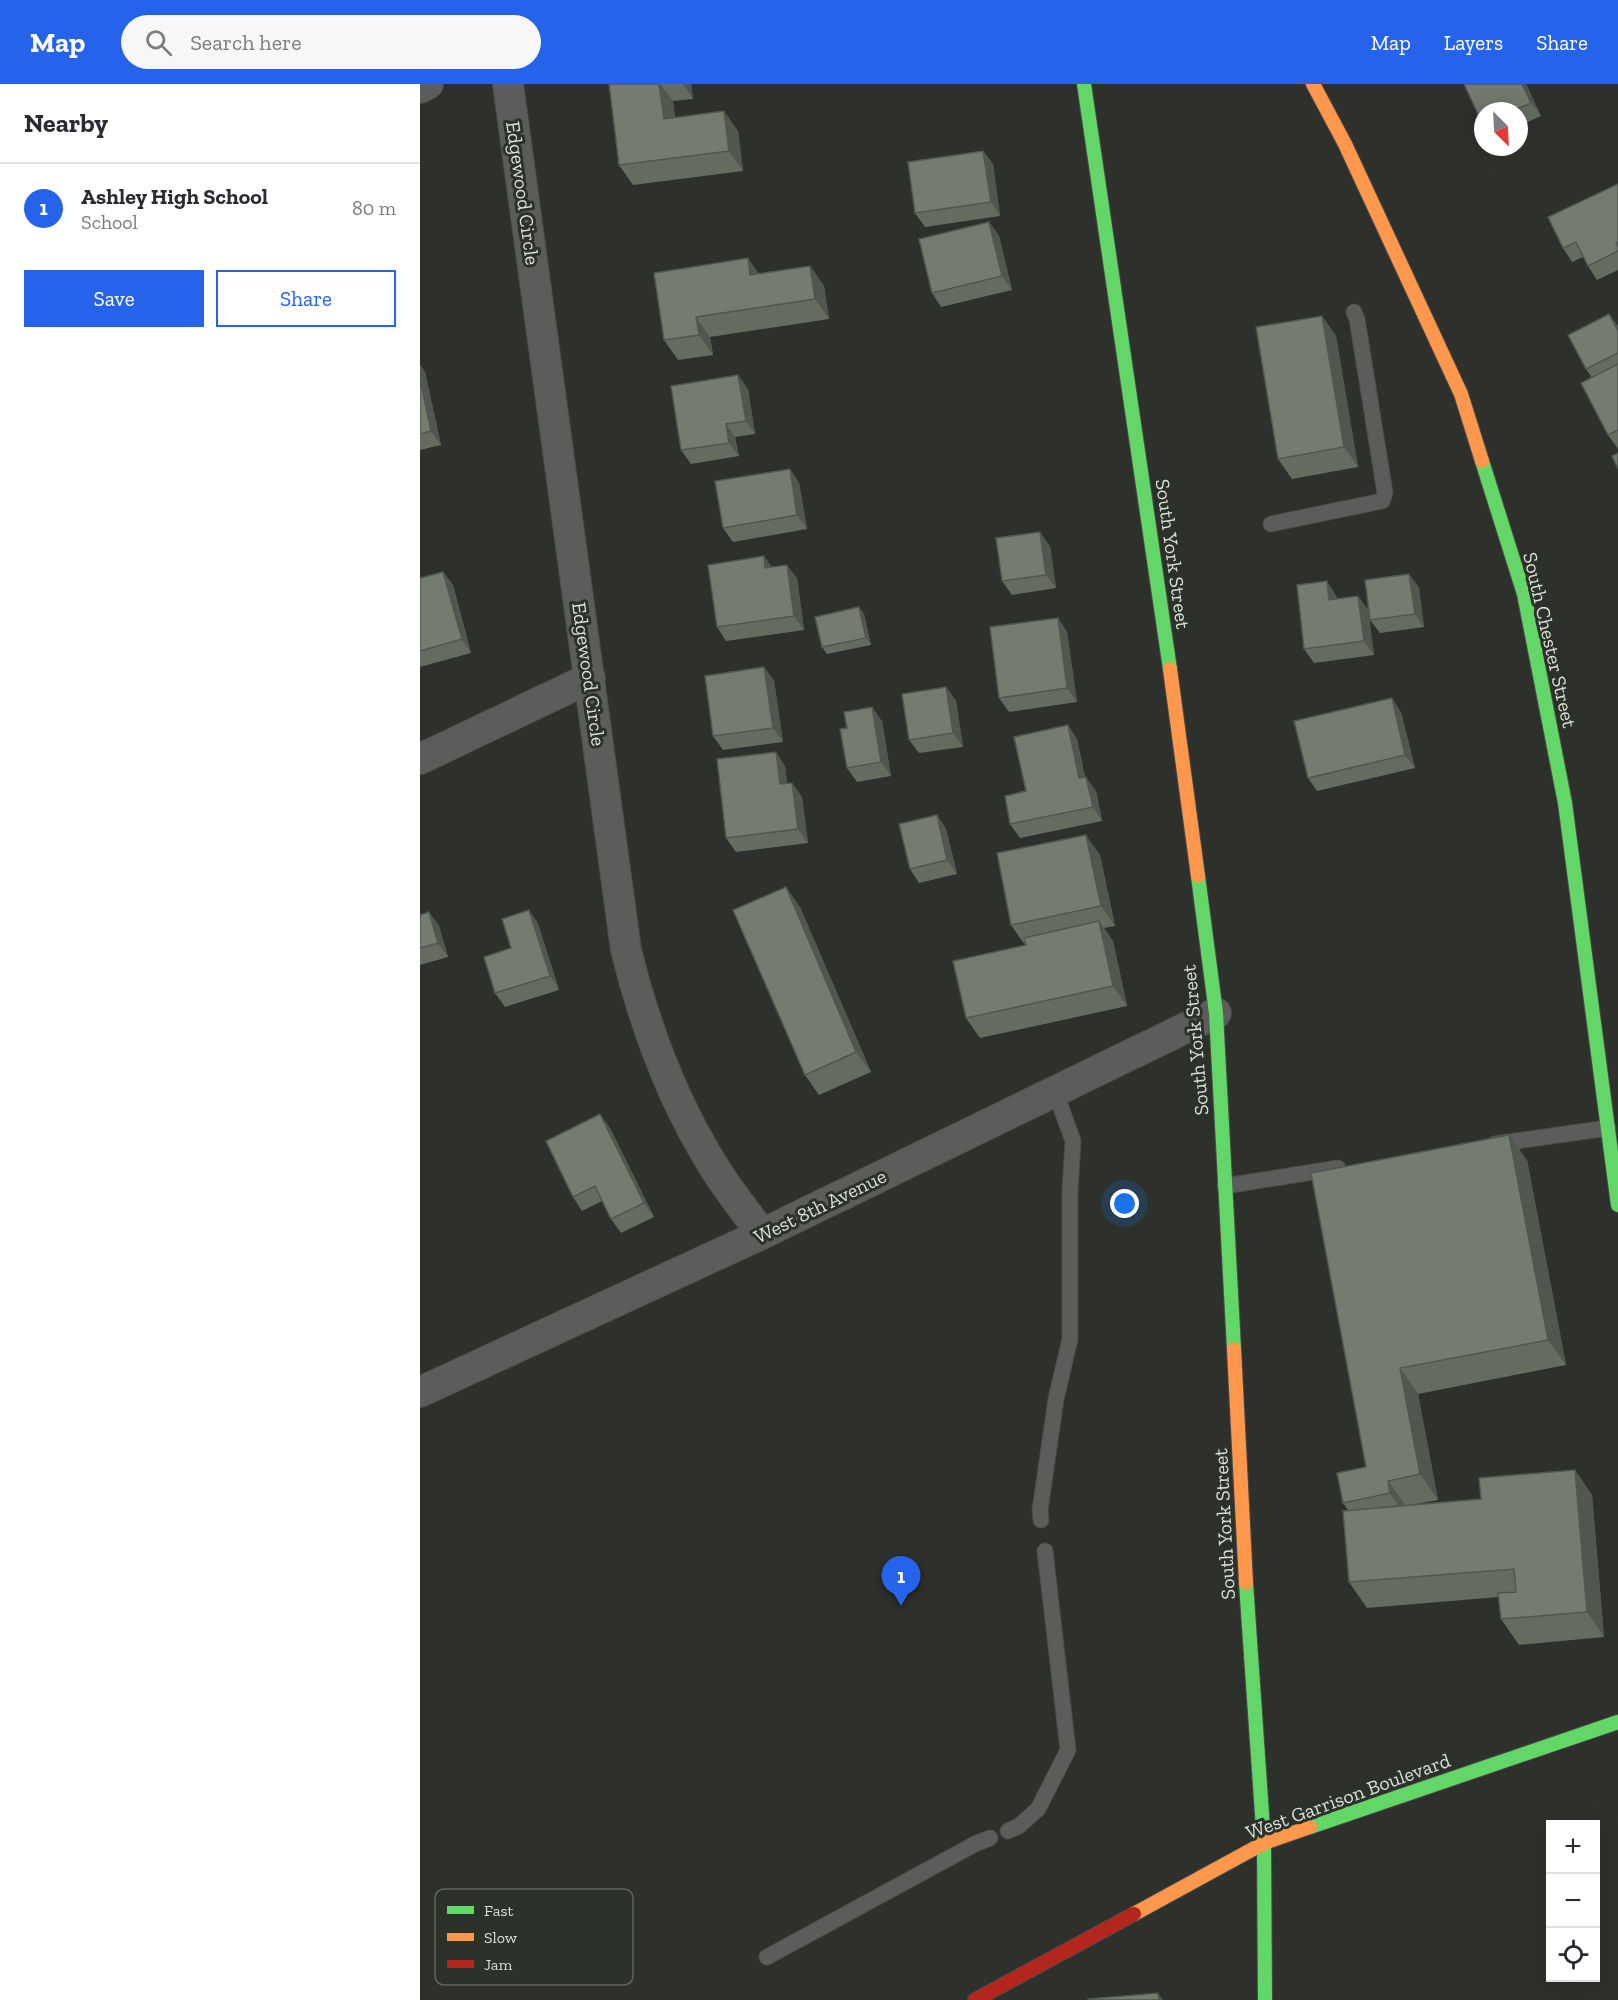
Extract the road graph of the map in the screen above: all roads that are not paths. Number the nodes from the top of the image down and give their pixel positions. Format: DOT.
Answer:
graph roads {
  1 [pos="428,84"];
  2 [pos="508,84"];
  3 [pos="1084,84"];
  4 [pos="1313,84"];
  5 [pos="420,88"];
  6 [pos="1354,312"];
  7 [pos="1271,524"];
  8 [pos="590,678"];
  9 [pos="420,759"];
  10 [pos="1216,1013"];
  11 [pos="1055,1091"];
  12 [pos="1608,1128"];
  13 [pos="1477,1147"];
  14 [pos="1352,1166"];
  15 [pos="1225,1186"];
  16 [pos="1618,1205"];
  17 [pos="762,1234"];
  18 [pos="420,1392"];
  19 [pos="1041,1520"];
  20 [pos="1045,1551"];
  21 [pos="1618,1722"];
  22 [pos="1008,1831"];
  23 [pos="990,1838"];
  24 [pos="1264,1843"];
  25 [pos="767,1957"];
  26 [pos="975,2000"];
  27 [pos="1265,2000"];
  1 -- 5 [label="street"];
  2 -- 8 [label="street, Edgewood Circle"];
  3 -- 10 [label="main road, South York Street"];
  4 -- 12 [label="main road, South Chester Street"];
  6 -- 7 [label="lane"];
  8 -- 9 [label="street"];
  8 -- 17 [label="street, Edgewood Circle"];
  10 -- 11 [label="street, West 8th Avenue"];
  10 -- 15 [label="main road, South York Street"];
  11 -- 17 [label="street, West 8th Avenue"];
  11 -- 19 [label="lane"];
  12 -- 13 [label="lane"];
  12 -- 16 [label="main road, South Chester Street"];
  14 -- 15 [label="lane"];
  15 -- 24 [label="main road, South York Street"];
  17 -- 18 [label="street, West 8th Avenue"];
  20 -- 22 [label="lane"];
  21 -- 24 [label="main road, West Garrison Boulevard"];
  23 -- 25 [label="lane"];
  24 -- 26 [label="main road, West Garrison Boulevard"];
  24 -- 27 [label="main road, South York Street"];
}
